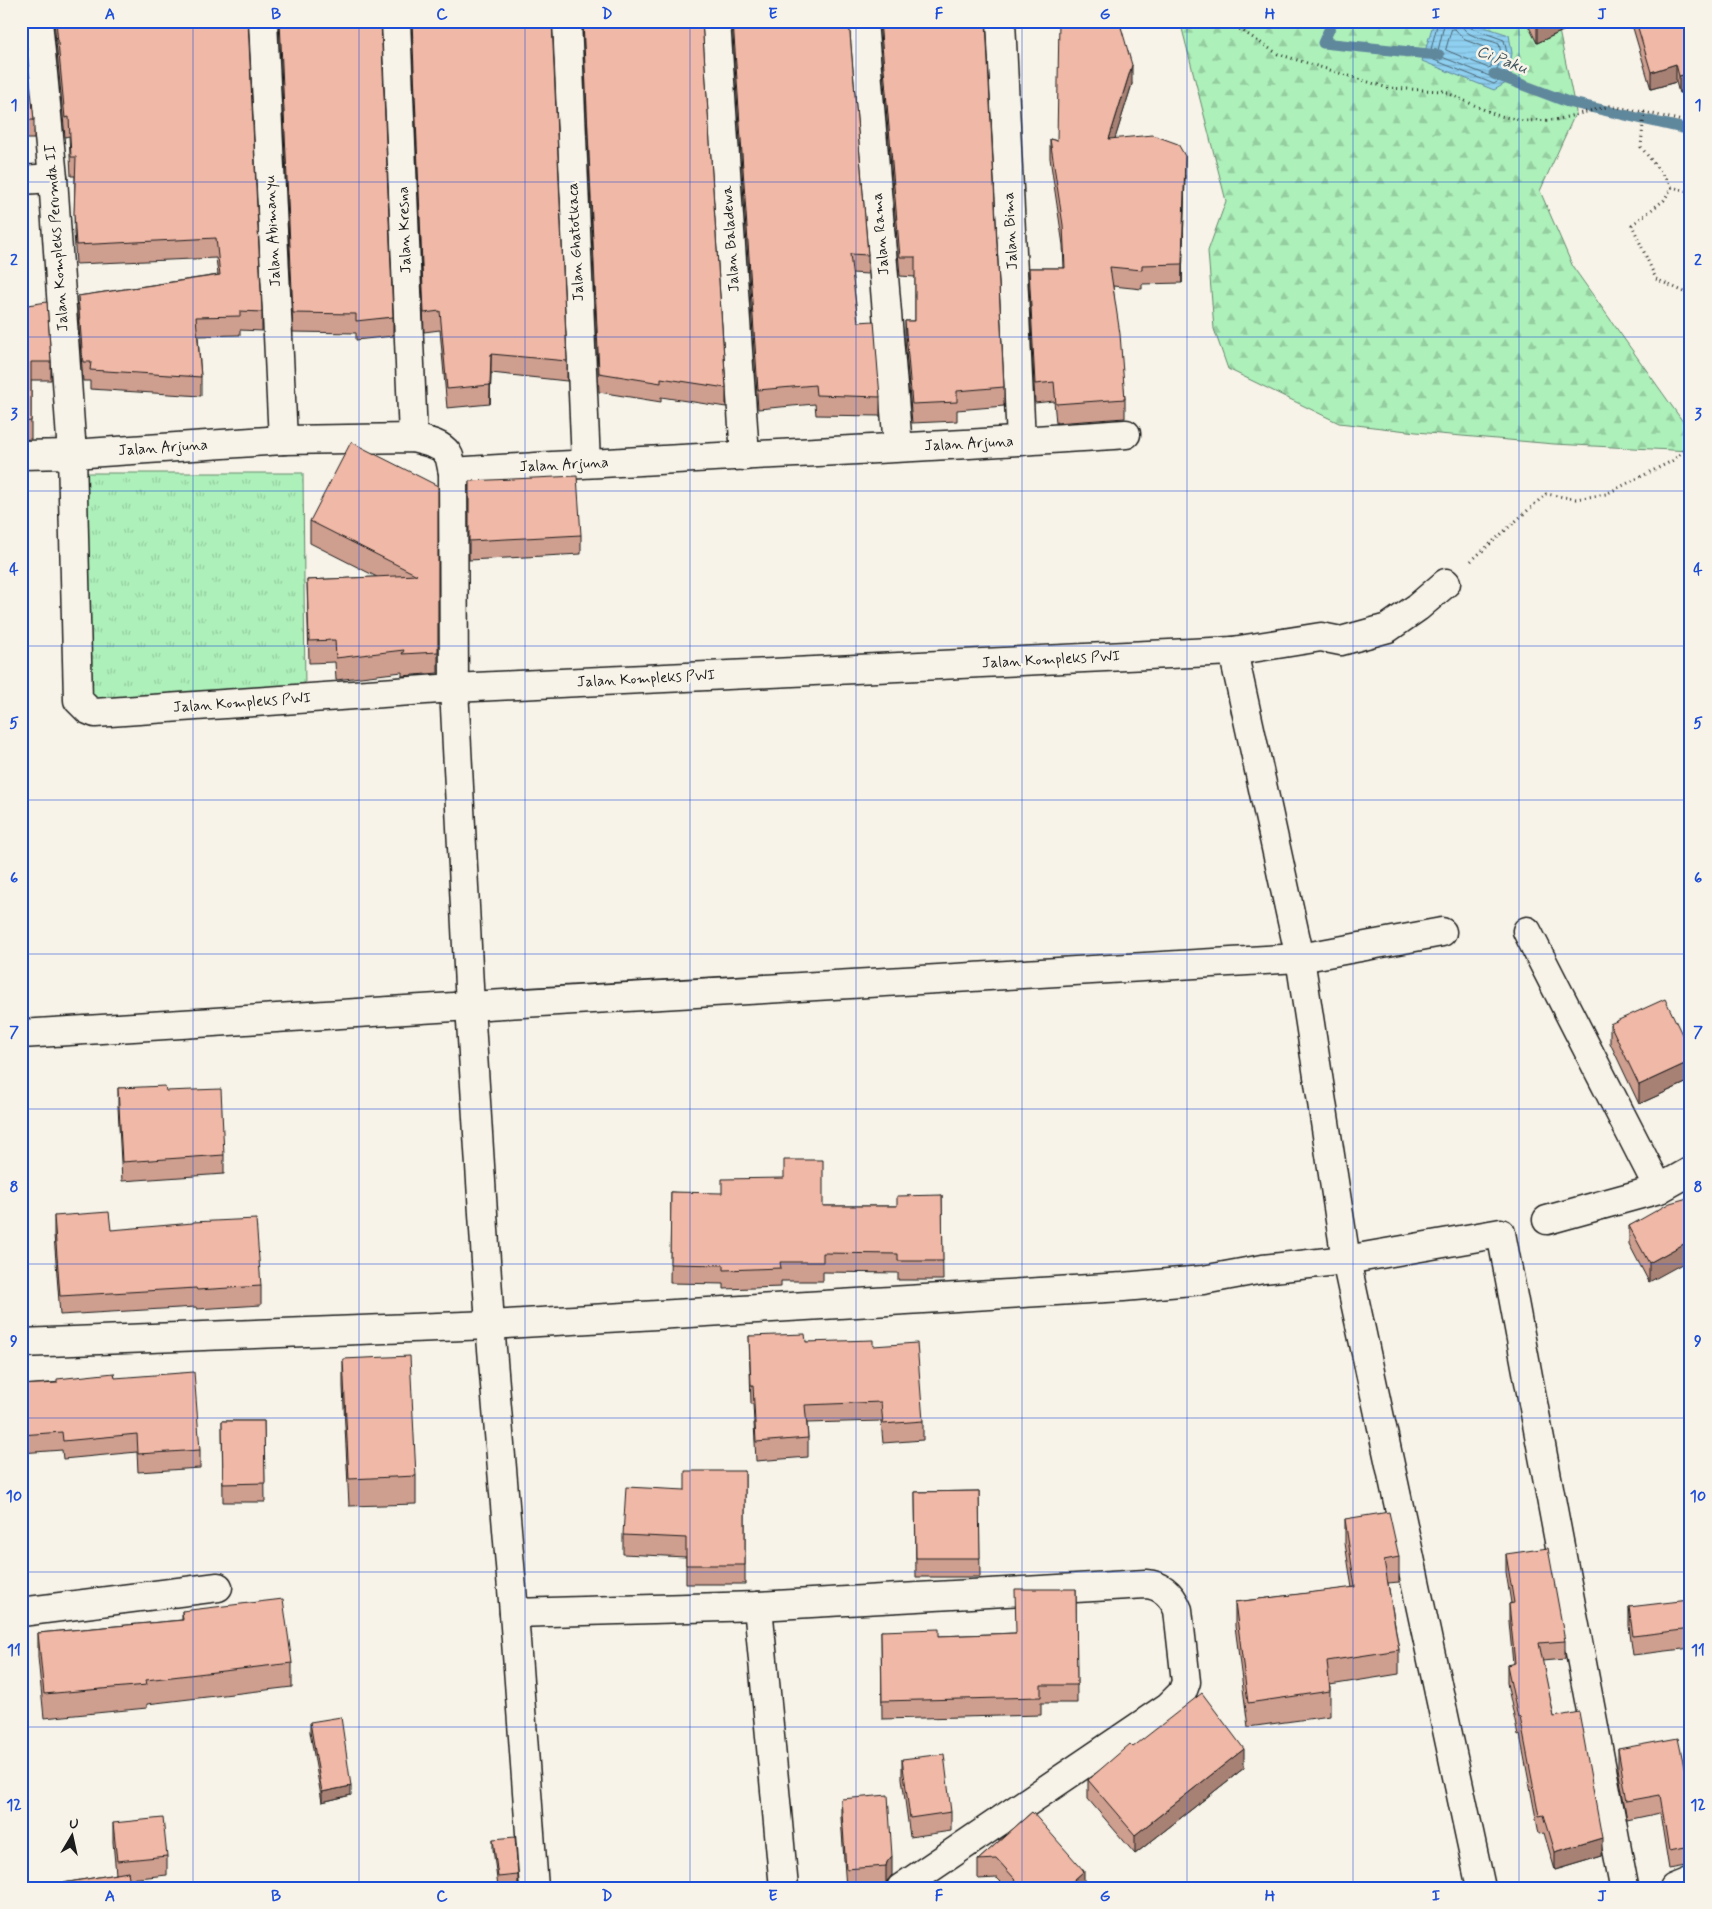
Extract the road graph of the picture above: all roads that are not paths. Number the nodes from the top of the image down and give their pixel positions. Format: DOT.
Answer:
graph roads {
  1 [pos="38,21"];
  2 [pos="263,21"];
  3 [pos="396,21"];
  4 [pos="566,21"];
  5 [pos="716,21"];
  6 [pos="863,21"];
  7 [pos="1001,21"];
  8 [pos="53,178"];
  9 [pos="21,180"];
  10 [pos="1126,434"];
  11 [pos="414,438"];
  12 [pos="283,440"];
  13 [pos="1021,441"];
  14 [pos="898,447"];
  15 [pos="72,454"];
  16 [pos="21,455"];
  17 [pos="745,456"];
  18 [pos="586,464"];
  19 [pos="453,472"];
  20 [pos="1446,582"];
  21 [pos="1233,651"];
  22 [pos="454,688"];
  23 [pos="1527,931"];
  24 [pos="1442,932"];
  25 [pos="1300,958"];
  26 [pos="470,1006"];
  27 [pos="21,1034"];
  28 [pos="1691,1171"];
  29 [pos="1659,1189"];
  30 [pos="1547,1220"];
  31 [pos="1346,1260"];
  32 [pos="490,1325"];
  33 [pos="21,1343"];
  34 [pos="218,1586"];
  35 [pos="758,1606"];
  36 [pos="21,1612"];
  37 [pos="514,1613"];
  38 [pos="1691,1881"];
  39 [pos="1626,1887"];
  40 [pos="534,1888"];
  41 [pos="784,1888"];
  42 [pos="901,1888"];
  43 [pos="1481,1888"];
  44 [pos="1674,1888"];
  1 -- 8 [label="street, Jalan Kompleks Perumda II"];
  2 -- 12 [label="street, Jalan Abimanyu"];
  3 -- 11 [label="street, Jalan Kresna"];
  4 -- 18 [label="street, Jalan Ghatotkaca"];
  5 -- 17 [label="street, Jalan Baladewa"];
  6 -- 14 [label="street, Jalan Rama"];
  7 -- 13 [label="street, Jalan Bima"];
  8 -- 9 [label="street"];
  8 -- 15 [label="street, Jalan Kompleks Perumda II"];
  10 -- 13 [label="street, Jalan Arjuna"];
  11 -- 12 [label="street, Jalan Arjuna"];
  11 -- 19 [label="street, Jalan Arjuna"];
  12 -- 15 [label="street, Jalan Arjuna"];
  13 -- 14 [label="street, Jalan Arjuna"];
  14 -- 17 [label="street, Jalan Arjuna"];
  15 -- 16 [label="street, Jalan Arjuna"];
  15 -- 22 [label="street, Jalan Kompleks PWI"];
  17 -- 18 [label="street, Jalan Arjuna"];
  18 -- 19 [label="street, Jalan Arjuna"];
  19 -- 22 [label="street"];
  20 -- 21 [label="street, Jalan Kompleks PWI"];
  21 -- 22 [label="street, Jalan Kompleks PWI"];
  21 -- 25 [label="street"];
  22 -- 26 [label="street"];
  23 -- 29 [label="street"];
  24 -- 25 [label="street"];
  25 -- 26 [label="street"];
  25 -- 31 [label="street"];
  26 -- 27 [label="street"];
  26 -- 32 [label="street"];
  28 -- 29 [label="street"];
  29 -- 30 [label="street"];
  31 -- 32 [label="street"];
  31 -- 39 [label="street"];
  31 -- 43 [label="street"];
  32 -- 33 [label="street"];
  32 -- 37 [label="street"];
  34 -- 36 [label="street"];
  35 -- 37 [label="street"];
  35 -- 41 [label="street"];
  35 -- 42 [label="street"];
  37 -- 40 [label="street"];
  38 -- 44 [label="street"];
}
